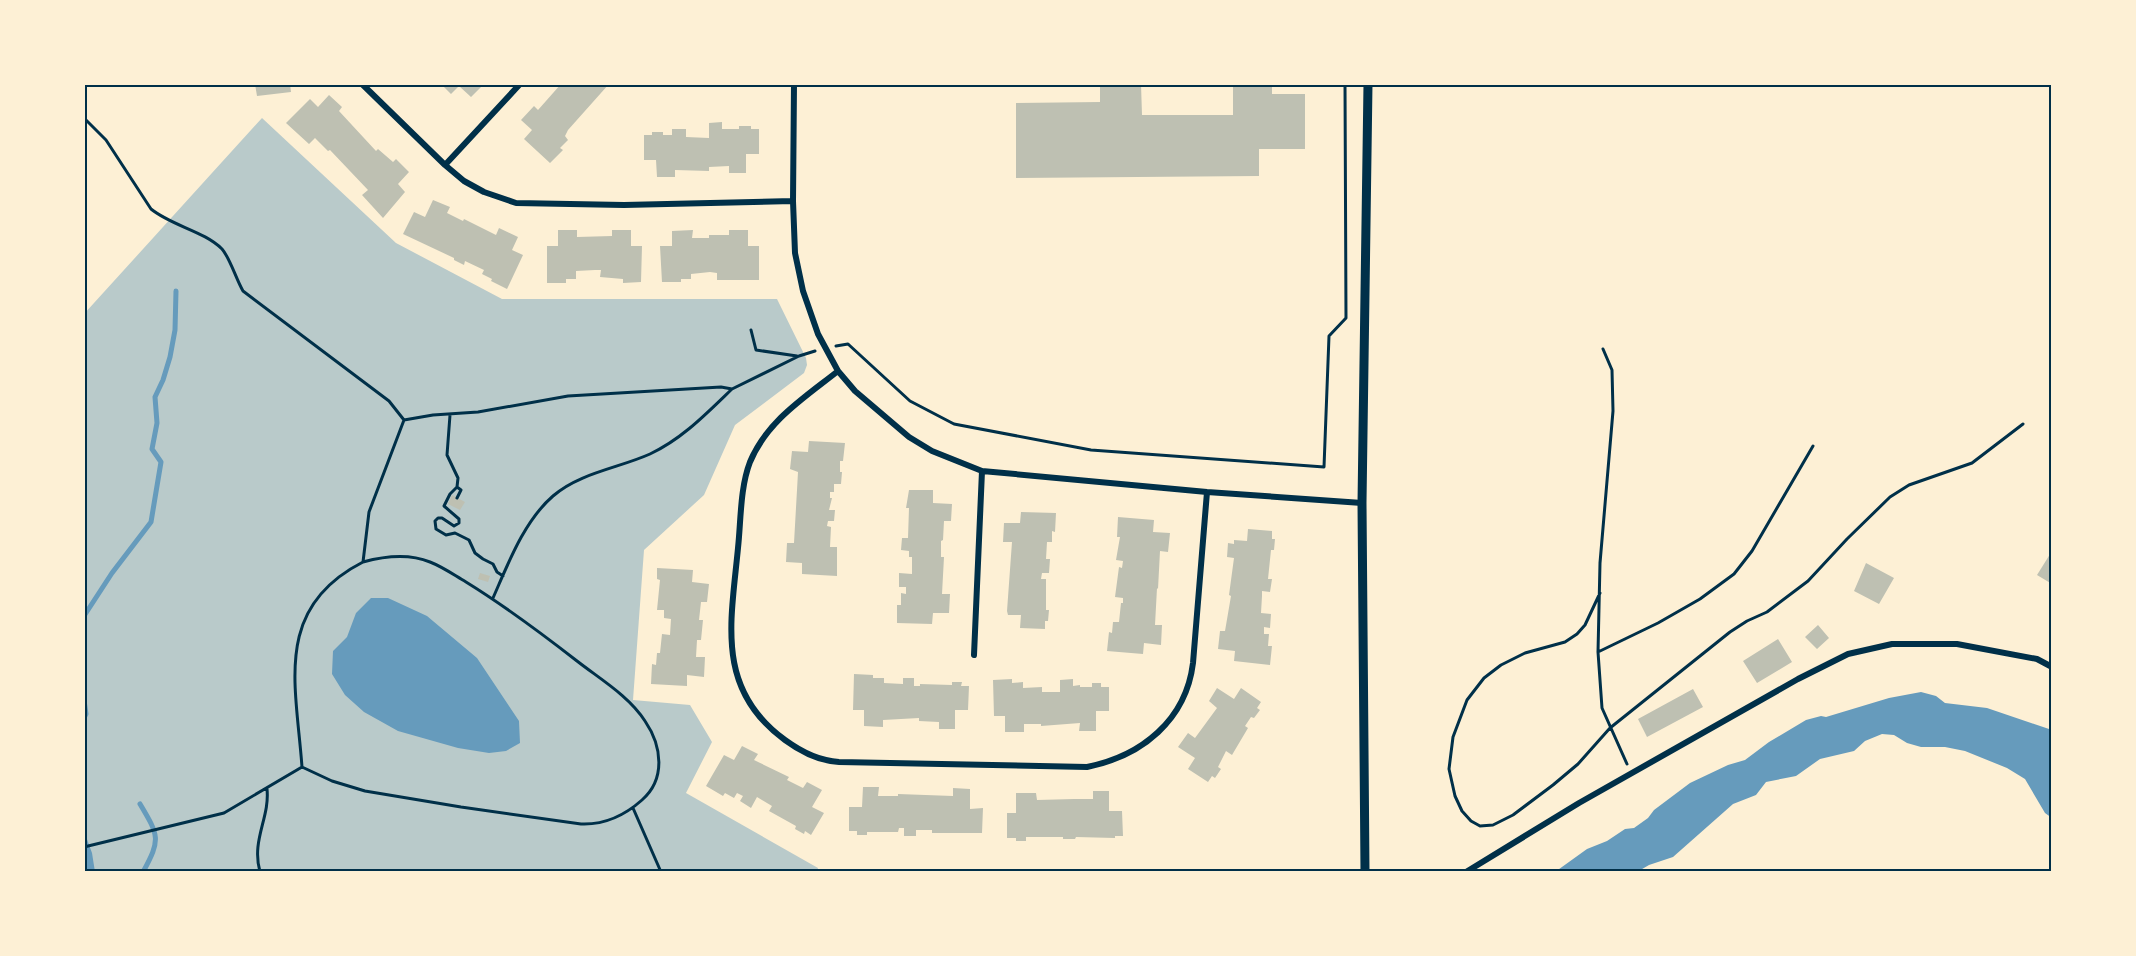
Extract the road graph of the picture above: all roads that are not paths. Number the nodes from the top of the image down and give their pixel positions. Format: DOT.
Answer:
graph roads {
  1 [pos="362,84"];
  2 [pos="520,84"];
  3 [pos="794,84"];
  4 [pos="1368,84"];
  5 [pos="446,165"];
  6 [pos="793,201"];
  7 [pos="838,371"];
  8 [pos="982,471"];
  9 [pos="1207,492"];
  10 [pos="1362,503"];
  11 [pos="974,655"];
  12 [pos="2052,667"];
  13 [pos="1365,872"];
  14 [pos="1466,872"];
  1 -- 5 [label="street"];
  2 -- 5 [label="street"];
  3 -- 6 [label="street"];
  4 -- 10 [label="street"];
  5 -- 6 [label="street"];
  6 -- 7 [label="street"];
  7 -- 8 [label="street"];
  7 -- 9 [label="street"];
  8 -- 9 [label="street"];
  8 -- 11 [label="street"];
  9 -- 10 [label="street"];
  10 -- 13 [label="street"];
  12 -- 14 [label="street"];
}
